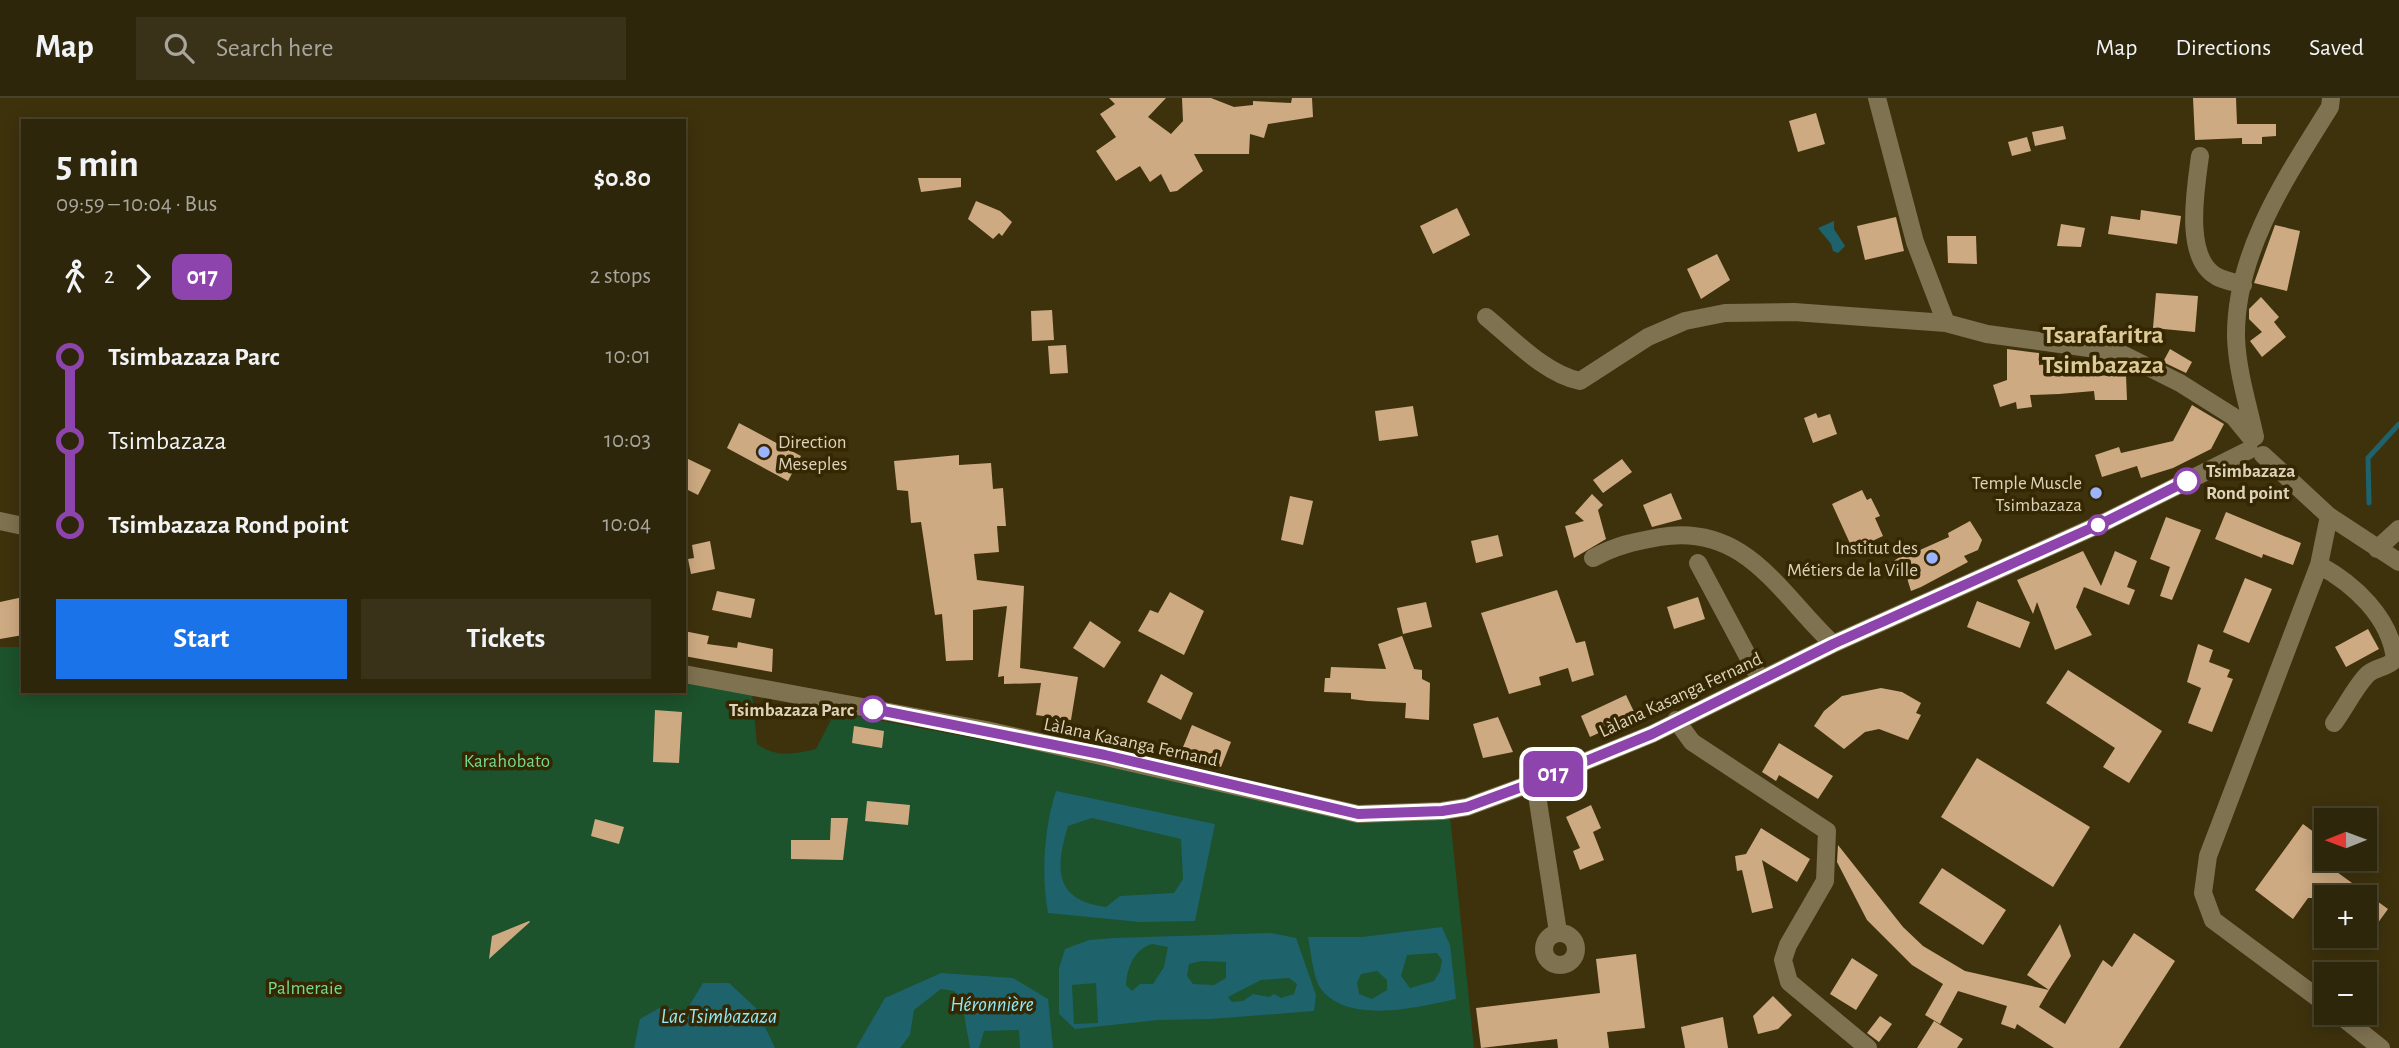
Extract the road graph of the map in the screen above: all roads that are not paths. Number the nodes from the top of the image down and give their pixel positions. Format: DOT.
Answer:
graph roads {
  1 [pos="1877,98"];
  2 [pos="2331,98"];
  3 [pos="2200,156"];
  4 [pos="2243,285"];
  5 [pos="1486,317"];
  6 [pos="1946,323"];
  7 [pos="2255,445"];
  8 [pos="2329,516"];
  9 [pos="0,521"];
  10 [pos="21,526"];
  11 [pos="2399,529"];
  12 [pos="2377,549"];
  13 [pos="1594,558"];
  14 [pos="2399,562"];
  15 [pos="1698,563"];
  16 [pos="2319,565"];
  17 [pos="1833,644"];
  18 [pos="686,674"];
  19 [pos="1760,679"];
  20 [pos="1676,720"];
  21 [pos="2334,723"];
  22 [pos="1535,782"];
  23 [pos="1558,932"];
  24 [pos="2314,995"];
  25 [pos="2352,1025"];
  26 [pos="1868,1048"];
  27 [pos="2381,1048"];
  1 -- 6 [label="street"];
  2 -- 4 [label="street"];
  3 -- 4 [label="street"];
  4 -- 7 [label="street"];
  5 -- 6 [label="street"];
  6 -- 7 [label="street"];
  7 -- 8 [label="street"];
  7 -- 17 [label="street, Làlana Kasanga Fernand"];
  8 -- 12 [label="street"];
  8 -- 16 [label="street"];
  9 -- 10 [label="street"];
  11 -- 12 [label="street"];
  12 -- 14 [label="street"];
  13 -- 17 [label="street"];
  15 -- 19 [label="street"];
  16 -- 21 [label="street"];
  16 -- 24 [label="street"];
  17 -- 19 [label="street, Làlana Kasanga Fernand"];
  18 -- 22 [label="street, Làlana Kasanga Fernand"];
  19 -- 20 [label="street, Làlana Kasanga Fernand"];
  20 -- 22 [label="street, Làlana Kasanga Fernand"];
  20 -- 26 [label="street"];
  22 -- 23 [label="street"];
  25 -- 27 [label="street"];
}
